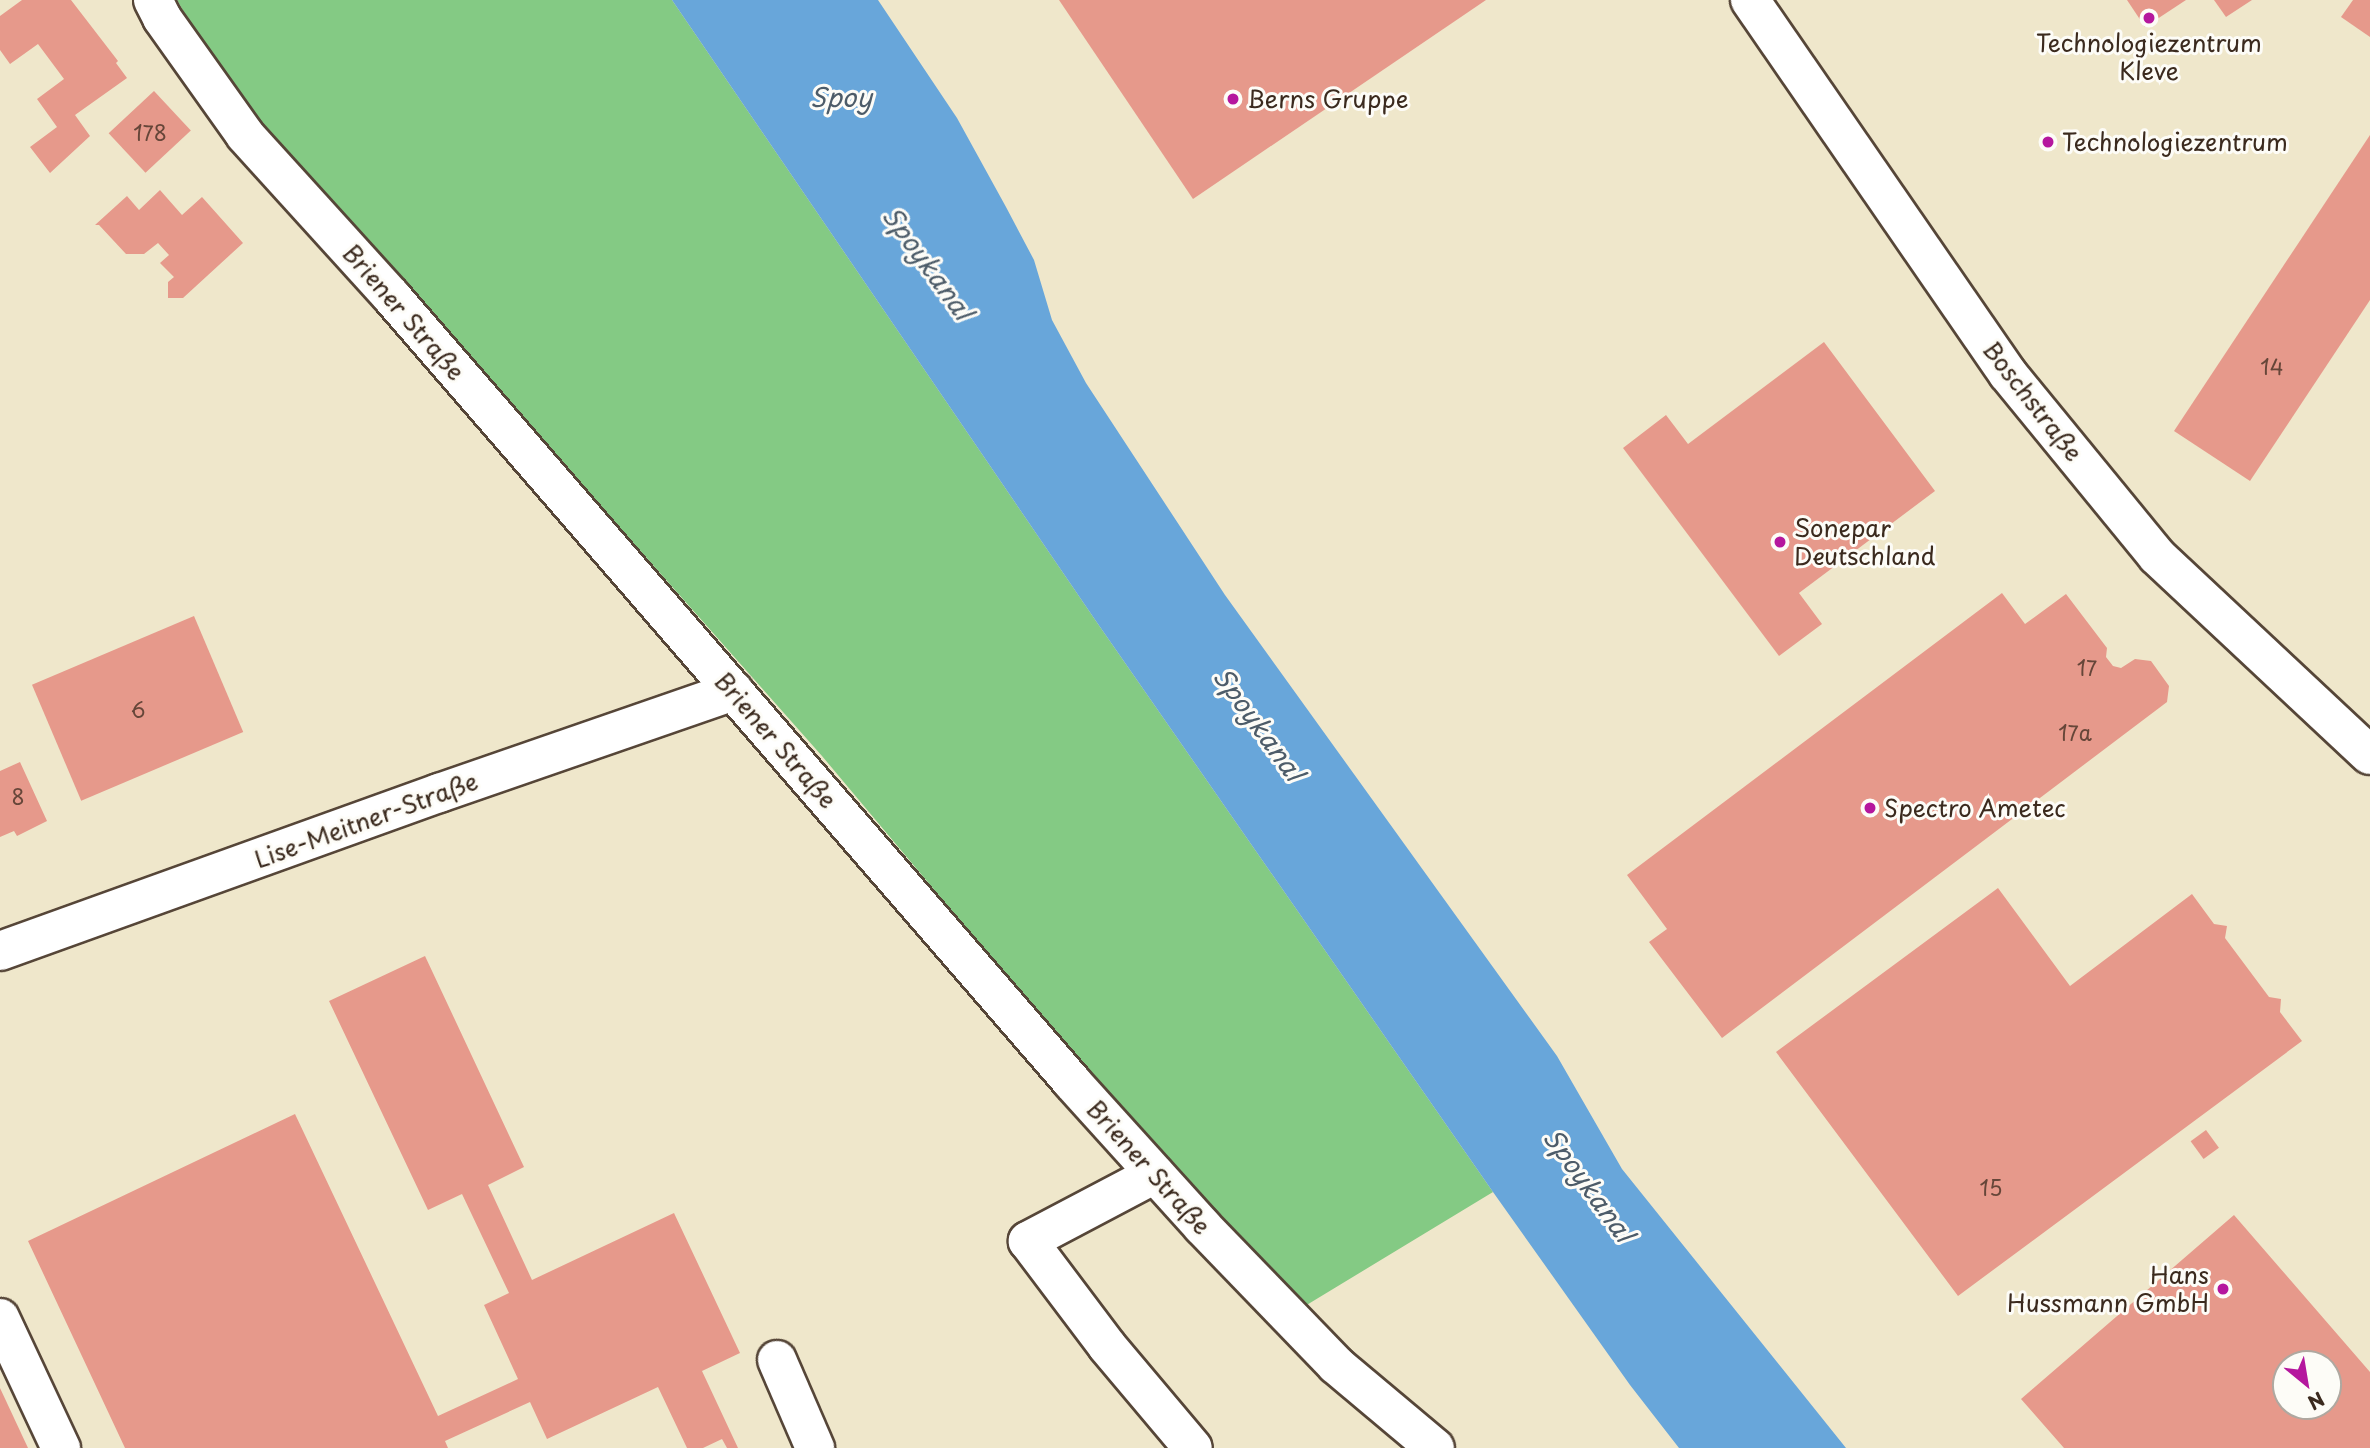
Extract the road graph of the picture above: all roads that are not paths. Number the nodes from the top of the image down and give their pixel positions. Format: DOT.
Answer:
graph roads {
  1 [pos="153,0"];
  2 [pos="1750,0"];
  3 [pos="734,691"];
  4 [pos="2370,755"];
  5 [pos="0,951"];
  6 [pos="1155,1174"];
  7 [pos="0,1318"];
  8 [pos="777,1360"];
  9 [pos="61,1448"];
  10 [pos="815,1448"];
  11 [pos="1193,1448"];
  12 [pos="1435,1448"];
  1 -- 3 [label="street, Briener Straße"];
  2 -- 4 [label="street, Boschstraße"];
  3 -- 5 [label="street, Lise-Meitner-Straße"];
  3 -- 6 [label="street, Briener Straße"];
  6 -- 11 [label="street"];
  6 -- 12 [label="street, Briener Straße"];
  7 -- 9 [label="street"];
  8 -- 10 [label="street"];
}
